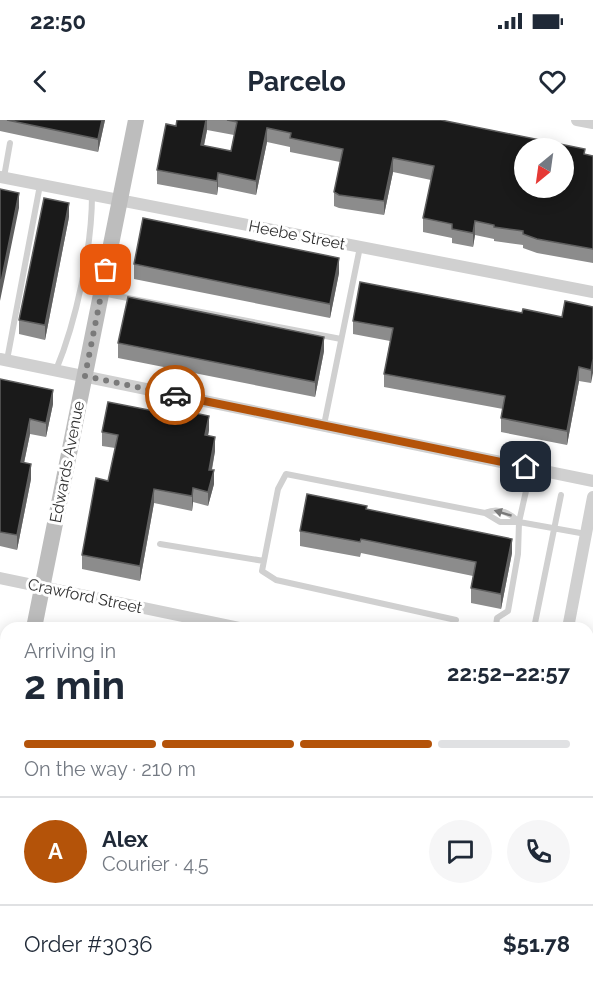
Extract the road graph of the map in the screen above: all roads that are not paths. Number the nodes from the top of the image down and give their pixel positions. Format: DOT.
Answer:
graph roads {
  1 [pos="136,120"];
  2 [pos="577,120"];
  3 [pos="593,123"];
  4 [pos="10,143"];
  5 [pos="2,178"];
  6 [pos="40,185"];
  7 [pos="92,195"];
  8 [pos="120,201"];
  9 [pos="360,247"];
  10 [pos="593,292"];
  11 [pos="102,293"];
  12 [pos="341,339"];
  13 [pos="3,360"];
  14 [pos="56,370"];
  15 [pos="85,376"];
  16 [pos="324,425"];
  17 [pos="593,481"];
  18 [pos="526,491"];
  19 [pos="561,495"];
  20 [pos="593,498"];
  21 [pos="485,513"];
  22 [pos="519,522"];
  23 [pos="554,528"];
  24 [pos="586,534"];
  25 [pos="160,544"];
  26 [pos="264,561"];
  27 [pos="0,578"];
  28 [pos="42,588"];
  29 [pos="456,620"];
  30 [pos="35,622"];
  31 [pos="210,622"];
  32 [pos="496,622"];
  33 [pos="535,622"];
  34 [pos="569,622"];
  1 -- 8 [label="street, Edwards Avenue"];
  2 -- 3 [label="street"];
  4 -- 5 [label="lane"];
  5 -- 6 [label="street, Heebe Street"];
  6 -- 7 [label="street, Heebe Street"];
  6 -- 13 [label="lane"];
  7 -- 8 [label="street, Heebe Street"];
  7 -- 14 [label="lane"];
  8 -- 9 [label="street, Heebe Street"];
  8 -- 11 [label="street, Edwards Avenue"];
  9 -- 10 [label="street, Heebe Street"];
  9 -- 12 [label="lane"];
  11 -- 12 [label="lane"];
  11 -- 15 [label="street, Edwards Avenue"];
  12 -- 16 [label="lane"];
  13 -- 14 [label="street"];
  14 -- 15 [label="street"];
  15 -- 16 [label="street"];
  15 -- 28 [label="street, Edwards Avenue"];
  16 -- 17 [label="street"];
  18 -- 22 [label="lane"];
  19 -- 23 [label="lane"];
  20 -- 24 [label="street"];
  21 -- 22 [label="lane"];
  22 -- 21 [label="lane, one-way"];
  21 -- 26 [label="lane"];
  22 -- 23 [label="lane"];
  22 -- 32 [label="lane"];
  23 -- 24 [label="lane"];
  23 -- 33 [label="lane"];
  24 -- 34 [label="street"];
  25 -- 26 [label="lane"];
  26 -- 29 [label="lane"];
  27 -- 28 [label="street, Crawford Street"];
  28 -- 30 [label="street, Edwards Avenue"];
  28 -- 31 [label="street, Crawford Street"];
}
